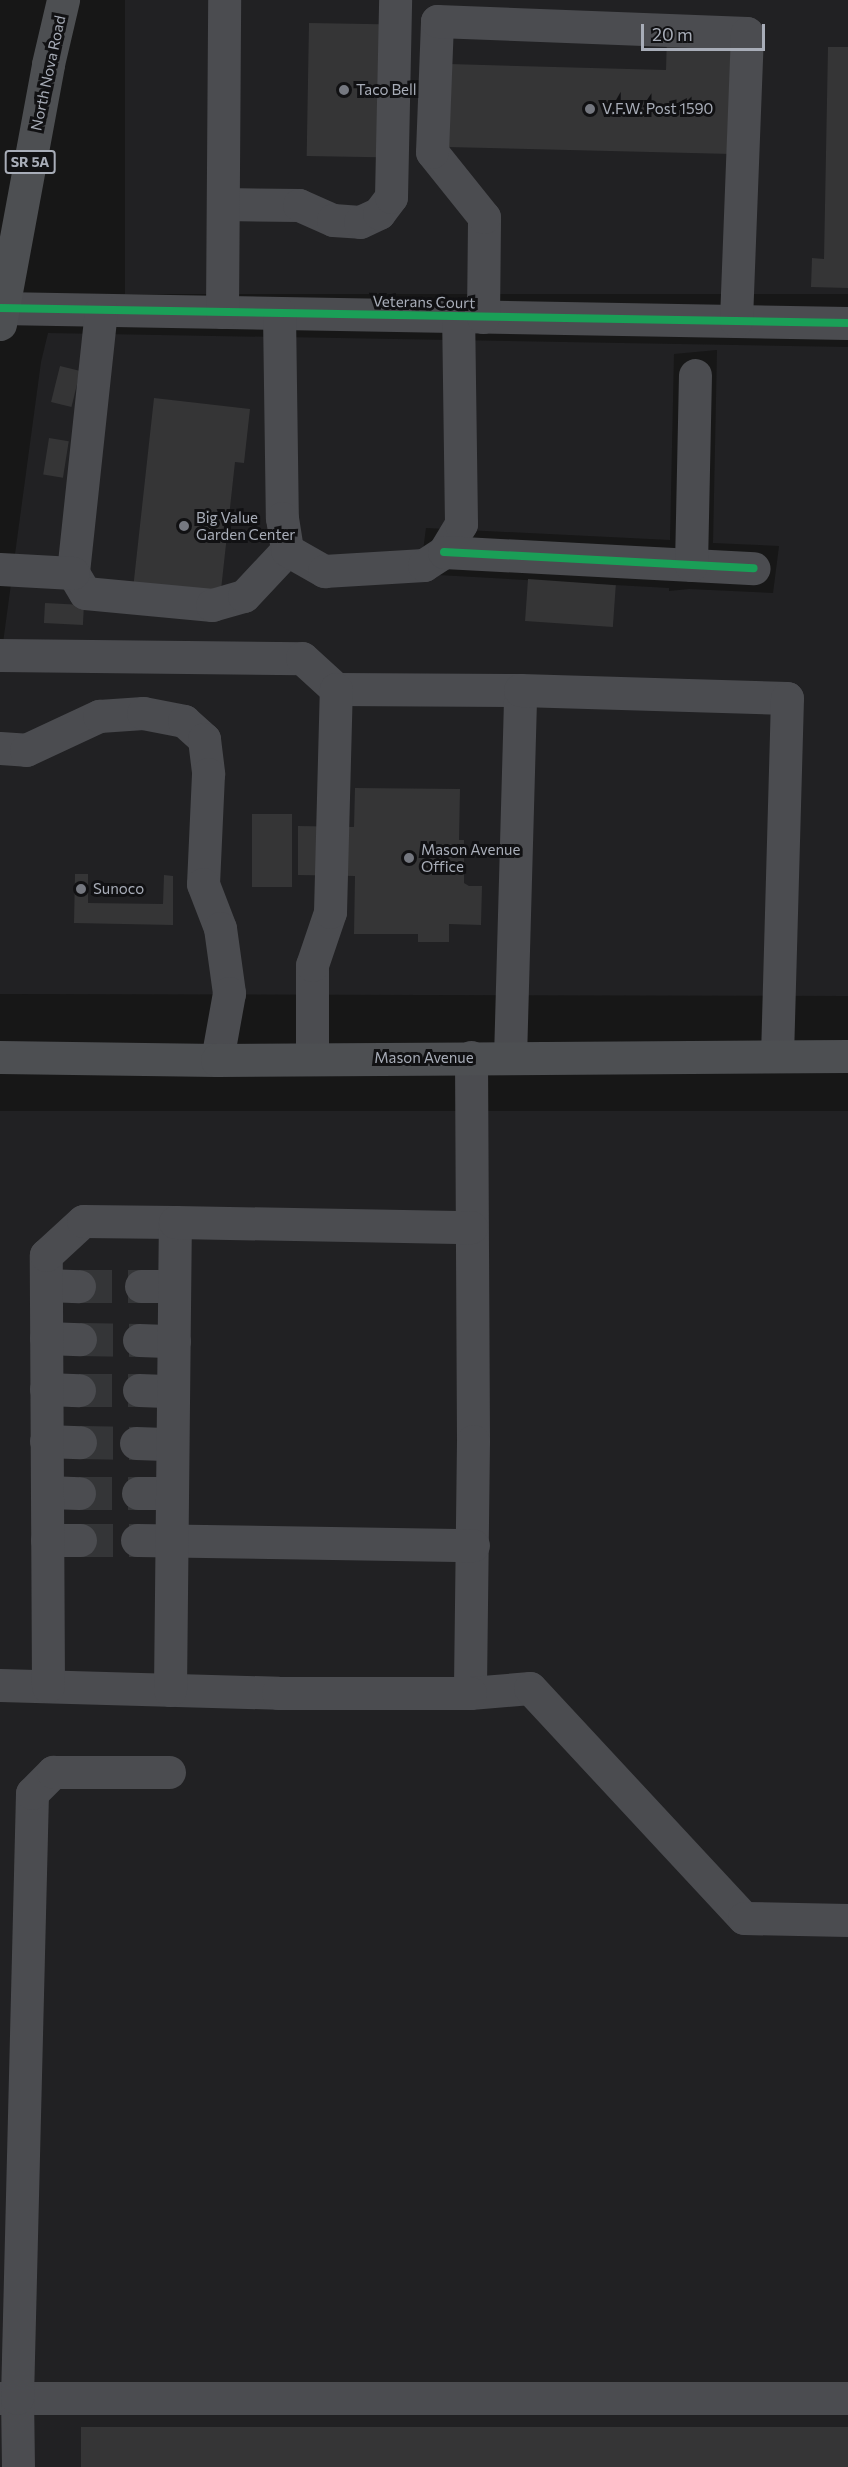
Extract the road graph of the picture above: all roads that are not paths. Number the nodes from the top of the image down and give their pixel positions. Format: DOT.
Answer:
graph roads {
  1 [pos="63,0"];
  2 [pos="224,0"];
  3 [pos="395,0"];
  4 [pos="223,204"];
  5 [pos="101,310"];
  6 [pos="222,312"];
  7 [pos="1,313"];
  8 [pos="279,313"];
  9 [pos="470,316"];
  10 [pos="736,321"];
  11 [pos="848,323"];
  12 [pos="695,375"];
  13 [pos="287,550"];
  14 [pos="444,552"];
  15 [pos="691,565"];
  16 [pos="754,568"];
  17 [pos="0,569"];
  18 [pos="73,573"];
  19 [pos="0,655"];
  20 [pos="336,689"];
  21 [pos="520,690"];
  22 [pos="0,748"];
  23 [pos="777,1056"];
  24 [pos="848,1056"];
  25 [pos="0,1057"];
  26 [pos="471,1058"];
  27 [pos="510,1058"];
  28 [pos="312,1059"];
  29 [pos="217,1060"];
  30 [pos="175,1222"];
  31 [pos="471,1227"];
  32 [pos="46,1285"];
  33 [pos="79,1286"];
  34 [pos="141,1286"];
  35 [pos="174,1286"];
  36 [pos="45,1338"];
  37 [pos="80,1339"];
  38 [pos="139,1340"];
  39 [pos="174,1341"];
  40 [pos="46,1389"];
  41 [pos="79,1390"];
  42 [pos="138,1390"];
  43 [pos="173,1391"];
  44 [pos="46,1442"];
  45 [pos="80,1442"];
  46 [pos="136,1443"];
  47 [pos="172,1444"];
  48 [pos="138,1493"];
  49 [pos="171,1493"];
  50 [pos="47,1540"];
  51 [pos="80,1540"];
  52 [pos="137,1540"];
  53 [pos="171,1540"];
  54 [pos="473,1545"];
  55 [pos="0,1685"];
  56 [pos="48,1686"];
  57 [pos="170,1690"];
  58 [pos="470,1693"];
  59 [pos="169,1772"];
  60 [pos="848,1920"];
  61 [pos="8,2398"];
  62 [pos="848,2398"];
  63 [pos="18,2467"];
  1 -- 7 [label="main road, North Nova Road / SR 5A"];
  2 -- 4 [label="street"];
  3 -- 4 [label="street"];
  4 -- 6 [label="street"];
  5 -- 6 [label="street, Veterans Court"];
  5 -- 7 [label="street, Veterans Court"];
  5 -- 18 [label="street"];
  6 -- 8 [label="street, Veterans Court"];
  8 -- 9 [label="street, Veterans Court"];
  8 -- 13 [label="street"];
  9 -- 10 [label="street, Veterans Court"];
  9 -- 10 [label="street"];
  9 -- 14 [label="street"];
  10 -- 11 [label="street, Veterans Court"];
  12 -- 15 [label="street"];
  13 -- 14 [label="street"];
  13 -- 18 [label="street"];
  14 -- 15 [label="street"];
  15 -- 16 [label="street"];
  17 -- 18 [label="street"];
  19 -- 20 [label="street"];
  20 -- 21 [label="street"];
  20 -- 28 [label="street"];
  21 -- 23 [label="street"];
  21 -- 27 [label="street"];
  22 -- 29 [label="street"];
  23 -- 24 [label="main road, Mason Avenue"];
  23 -- 27 [label="main road, Mason Avenue"];
  25 -- 29 [label="main road, Mason Avenue"];
  26 -- 27 [label="main road, Mason Avenue"];
  26 -- 28 [label="main road, Mason Avenue"];
  26 -- 31 [label="street"];
  28 -- 29 [label="main road, Mason Avenue"];
  30 -- 31 [label="street"];
  30 -- 32 [label="street"];
  30 -- 35 [label="street"];
  31 -- 54 [label="street"];
  32 -- 33 [label="street"];
  32 -- 36 [label="street"];
  34 -- 35 [label="street"];
  35 -- 39 [label="street"];
  36 -- 37 [label="street"];
  36 -- 40 [label="street"];
  38 -- 39 [label="street"];
  39 -- 43 [label="street"];
  40 -- 41 [label="street"];
  40 -- 44 [label="street"];
  42 -- 43 [label="street"];
  43 -- 47 [label="street"];
  44 -- 45 [label="street"];
  44 -- 50 [label="street"];
  46 -- 47 [label="street"];
  47 -- 49 [label="street"];
  48 -- 49 [label="street"];
  49 -- 53 [label="street"];
  50 -- 51 [label="street"];
  50 -- 56 [label="street"];
  52 -- 53 [label="street"];
  53 -- 54 [label="street"];
  53 -- 57 [label="street"];
  54 -- 58 [label="street"];
  55 -- 56 [label="street"];
  56 -- 57 [label="street"];
  57 -- 58 [label="street"];
  58 -- 60 [label="street"];
  59 -- 61 [label="street"];
  61 -- 62 [label="street"];
  61 -- 63 [label="street"];
}
